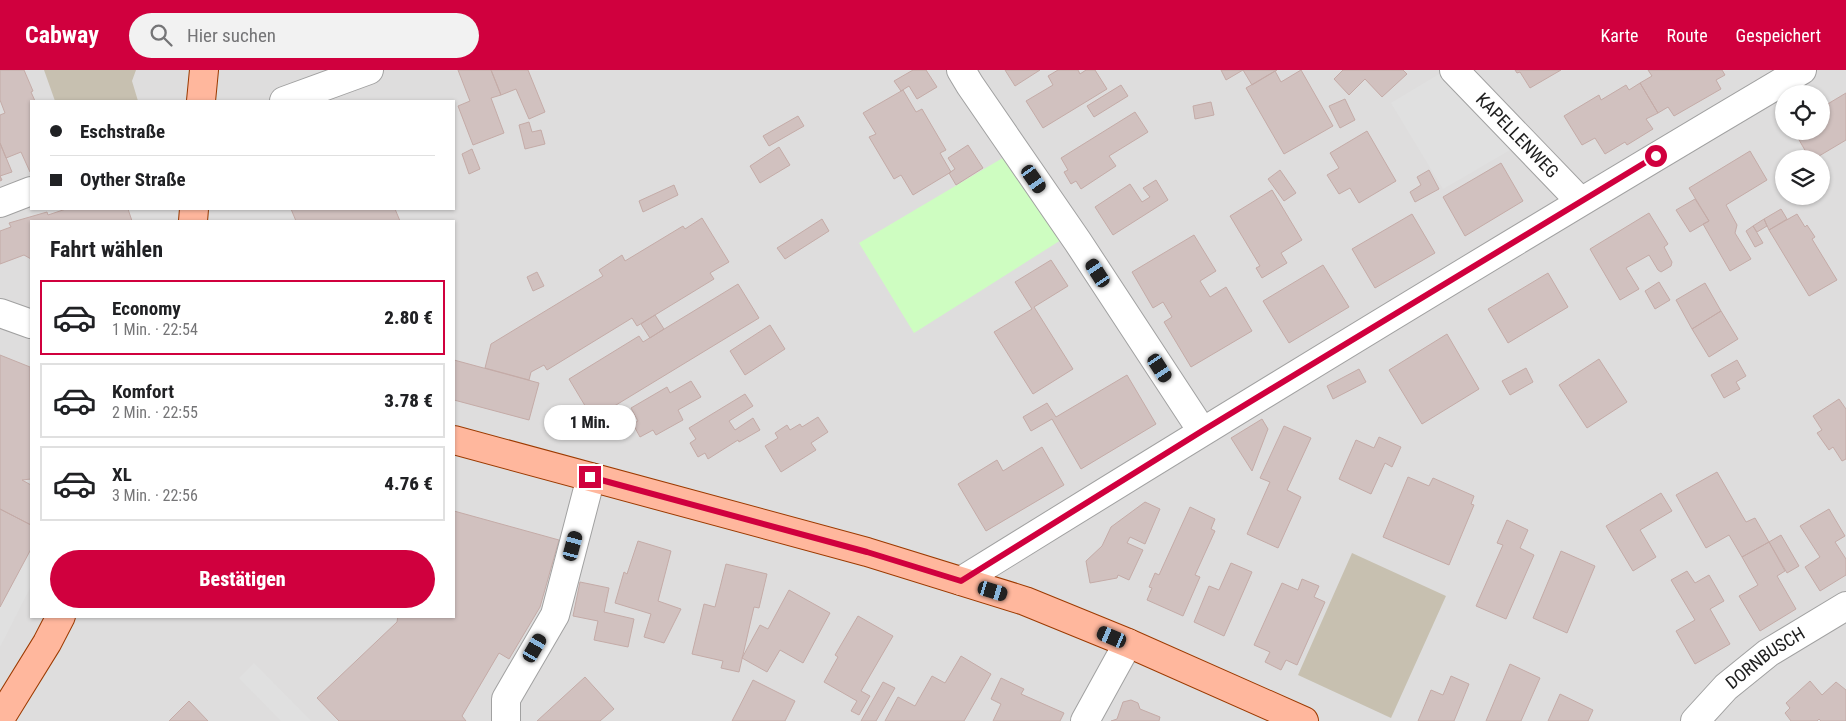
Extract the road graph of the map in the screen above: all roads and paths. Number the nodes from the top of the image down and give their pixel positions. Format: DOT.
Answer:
graph roads {
  1 [pos="204,70"];
  2 [pos="369,70"];
  3 [pos="961,70"];
  4 [pos="1454,70"];
  5 [pos="1802,70"];
  6 [pos="201,100"];
  7 [pos="287,100"];
  8 [pos="30,191"];
  9 [pos="1580,201"];
  10 [pos="0,203"];
  11 [pos="0,313"];
  12 [pos="30,324"];
  13 [pos="1202,431"];
  14 [pos="455,440"];
  15 [pos="590,477"];
  16 [pos="961,581"];
  17 [pos="1846,606"];
  18 [pos="60,618"];
  19 [pos="1128,643"];
  20 [pos="0,719"];
  21 [pos="506,721"];
  22 [pos="1085,721"];
  23 [pos="1304,721"];
  24 [pos="1695,721"];
  1 -- 6 [label="main road"];
  2 -- 7 [label="street"];
  3 -- 13 [label="street"];
  4 -- 9 [label="street, KAPELLENWEG"];
  5 -- 9 [label="street"];
  8 -- 10 [label="street"];
  9 -- 13 [label="street"];
  11 -- 12 [label="street"];
  13 -- 16 [label="street"];
  14 -- 15 [label="main road"];
  15 -- 16 [label="main road"];
  15 -- 21 [label="street"];
  16 -- 19 [label="main road"];
  17 -- 24 [label="street, DORNBUSCH"];
  18 -- 20 [label="main road"];
  19 -- 22 [label="street"];
  19 -- 23 [label="main road"];
}
